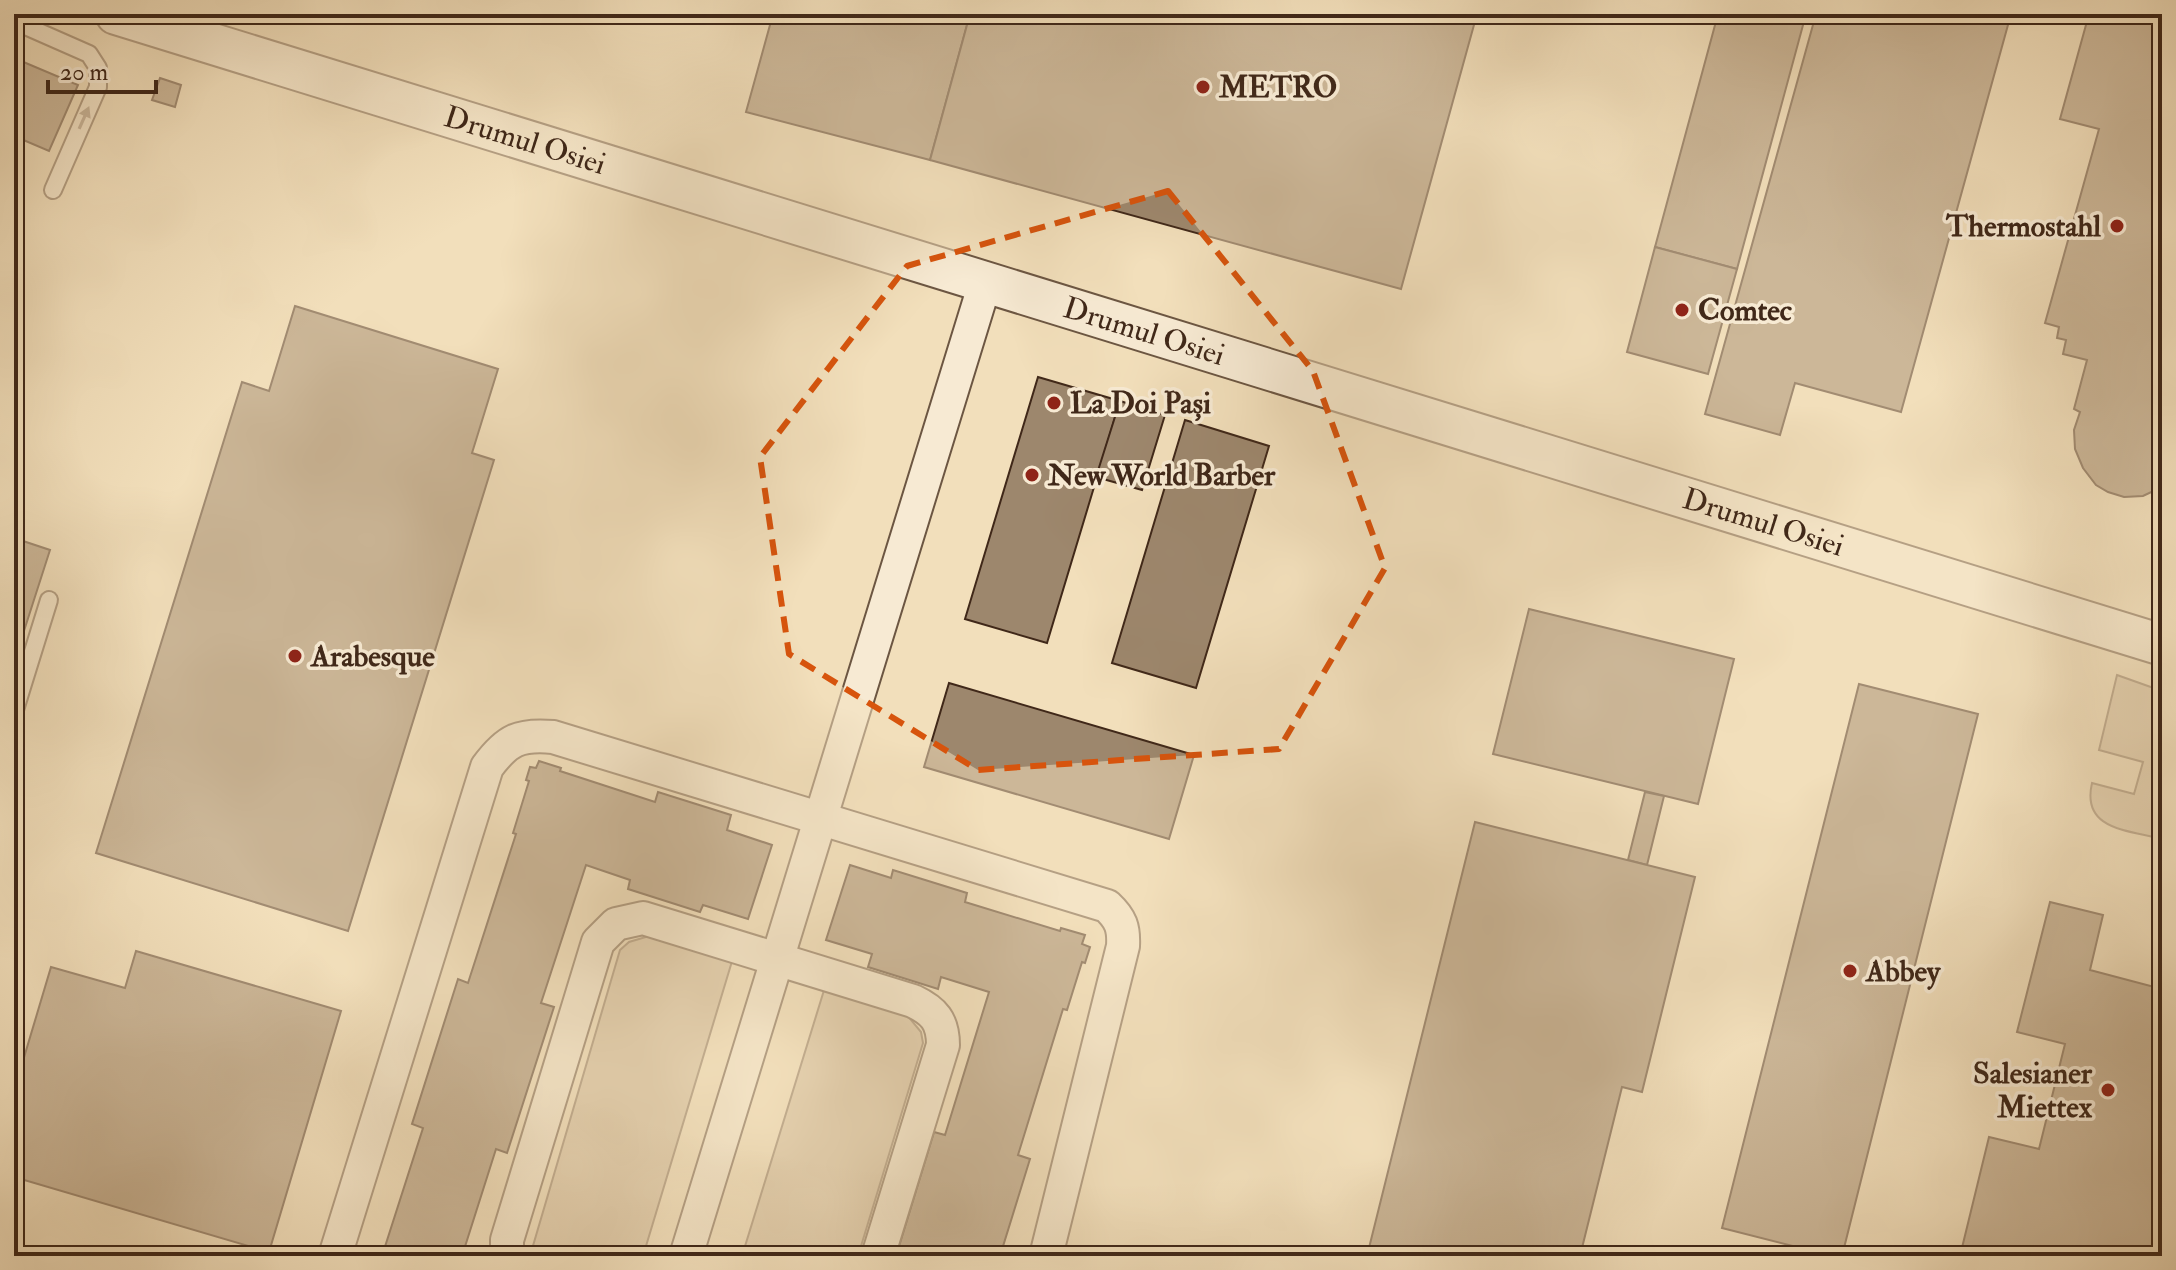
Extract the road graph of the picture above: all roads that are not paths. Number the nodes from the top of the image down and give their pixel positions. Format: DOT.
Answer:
graph roads {
  1 [pos="122,16"];
  2 [pos="14,21"];
  3 [pos="53,190"];
  4 [pos="985,283"];
  5 [pos="49,600"];
  6 [pos="2162,645"];
  7 [pos="14,713"];
  8 [pos="820,818"];
  9 [pos="777,958"];
  10 [pos="335,1256"];
  11 [pos="507,1256"];
  12 [pos="686,1256"];
  13 [pos="878,1256"];
  14 [pos="1046,1256"];
  1 -- 4 [label="street, Drumul Osiei"];
  3 -- 2 [label="lane, one-way"];
  4 -- 6 [label="street, Drumul Osiei"];
  4 -- 8 [label="street"];
  5 -- 7 [label="lane"];
  8 -- 9 [label="street"];
  8 -- 10 [label="street"];
  8 -- 14 [label="street"];
  9 -- 11 [label="street"];
  9 -- 12 [label="street"];
  9 -- 13 [label="street"];
}
